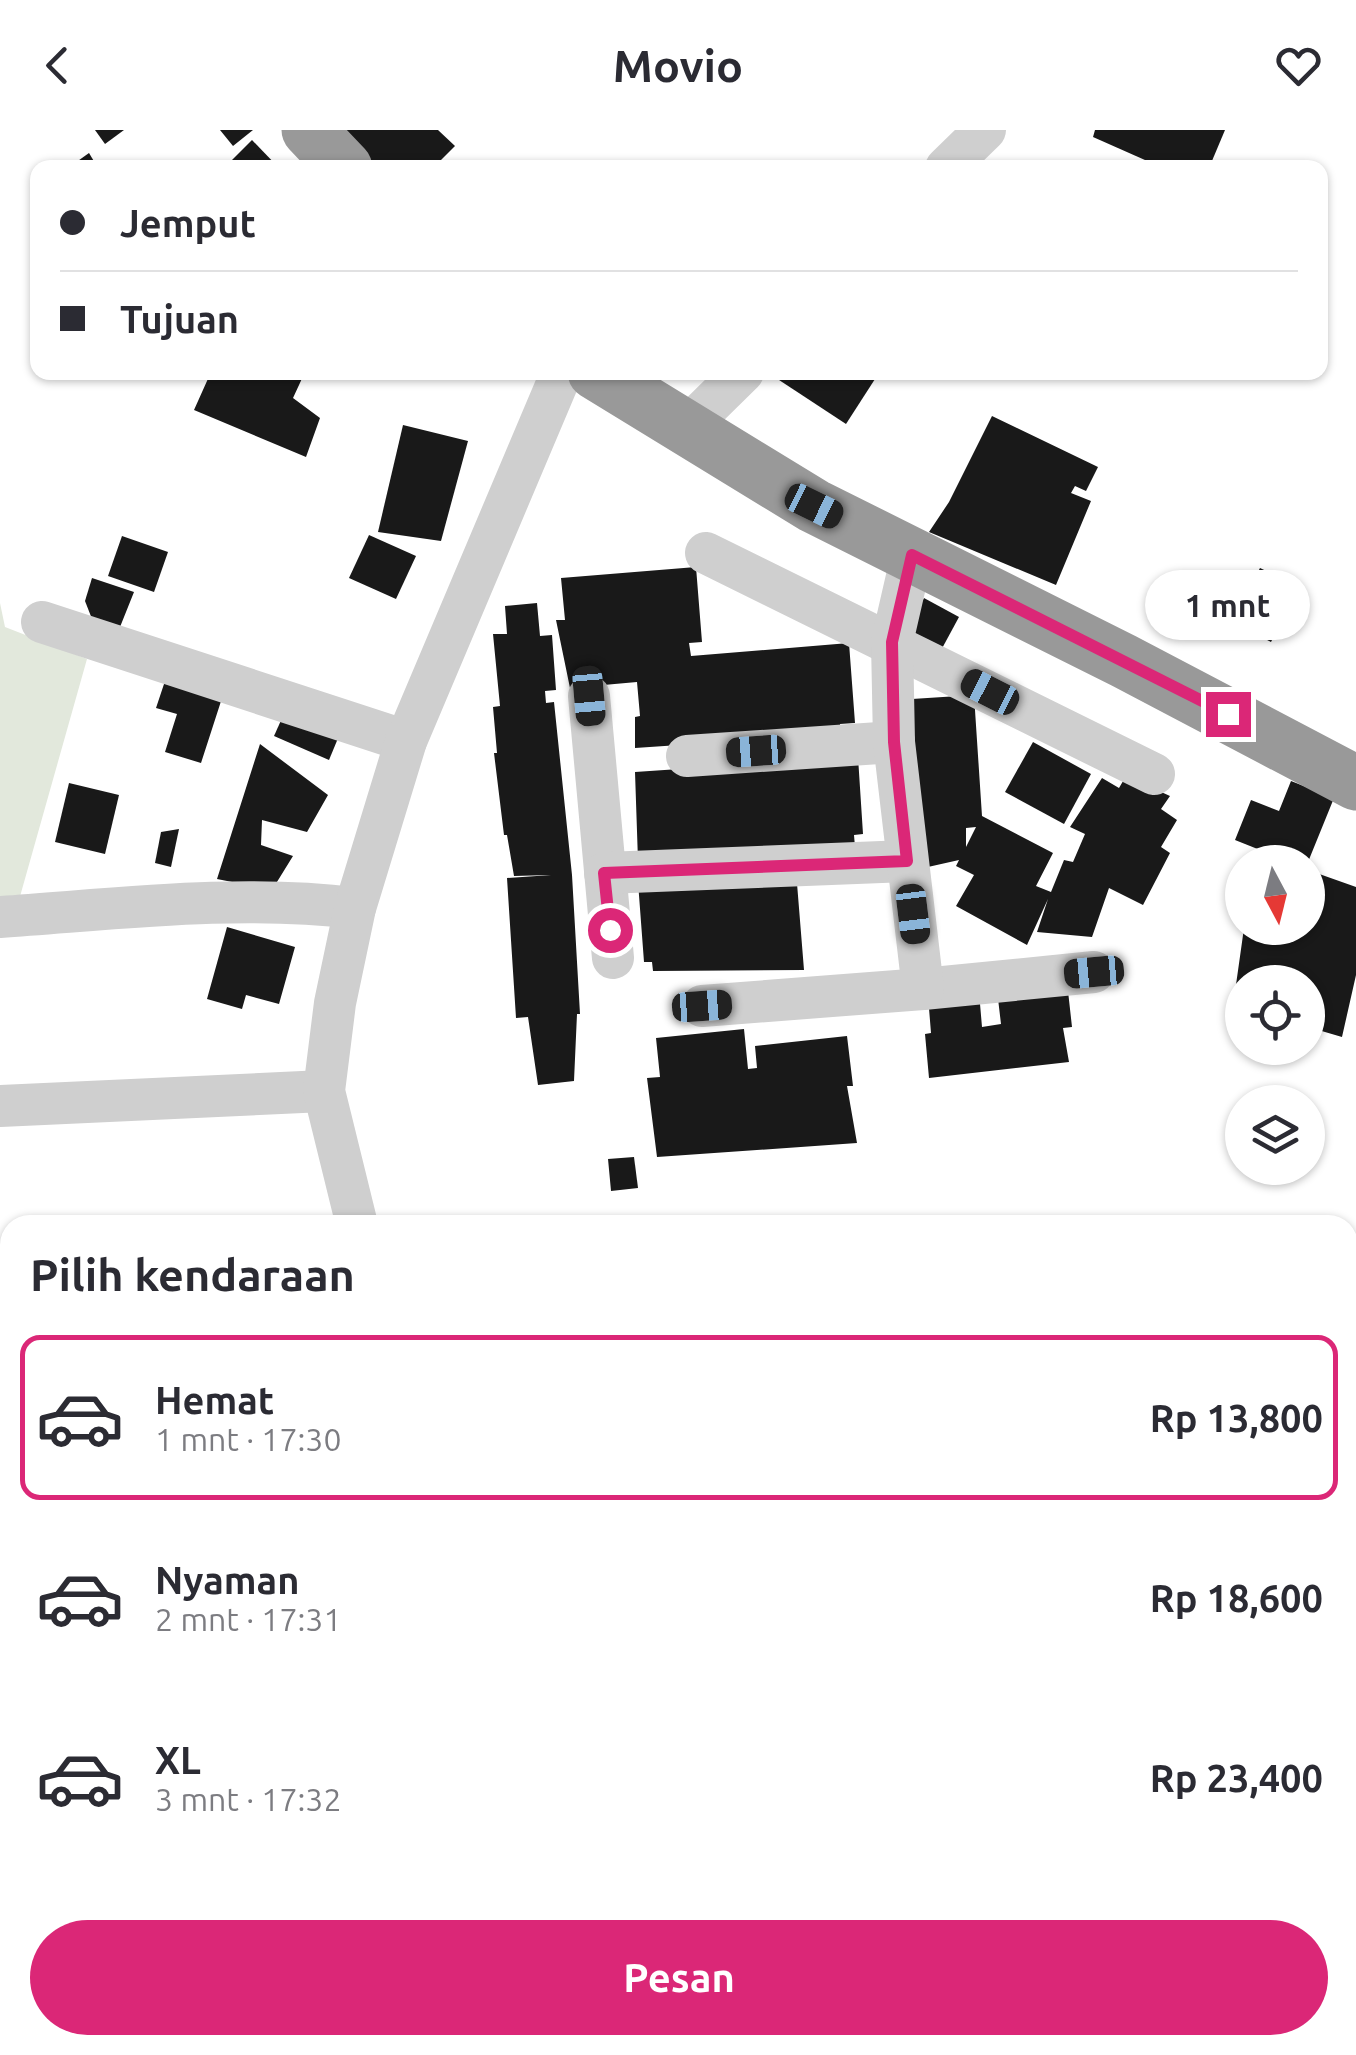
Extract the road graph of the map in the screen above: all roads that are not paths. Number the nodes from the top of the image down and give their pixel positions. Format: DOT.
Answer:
graph roads {
  1 [pos="309,130"];
  2 [pos="985,130"];
  3 [pos="337,160"];
  4 [pos="954,160"];
  5 [pos="559,380"];
  6 [pos="608,380"];
  7 [pos="735,380"];
  8 [pos="684,430"];
  9 [pos="706,553"];
  10 [pos="912,555"];
  11 [pos="42,622"];
  12 [pos="892,642"];
  13 [pos="589,696"];
  14 [pos="406,742"];
  15 [pos="894,742"];
  16 [pos="688,756"];
  17 [pos="1154,774"];
  18 [pos="1356,783"];
  19 [pos="907,861"];
  20 [pos="604,873"];
  21 [pos="356,908"];
  22 [pos="0,917"];
  23 [pos="612,958"];
  24 [pos="1094,972"];
  25 [pos="923,989"];
  26 [pos="702,1006"];
  27 [pos="324,1090"];
  28 [pos="0,1106"];
  29 [pos="355,1215"];
  1 -- 3 [label="highway"];
  2 -- 4 [label="street"];
  5 -- 14 [label="street"];
  6 -- 8 [label="highway"];
  7 -- 8 [label="street"];
  8 -- 10 [label="highway"];
  9 -- 12 [label="street"];
  10 -- 12 [label="street"];
  10 -- 18 [label="highway"];
  11 -- 14 [label="street"];
  12 -- 15 [label="street"];
  12 -- 17 [label="street"];
  13 -- 20 [label="street"];
  14 -- 21 [label="street"];
  15 -- 16 [label="street"];
  15 -- 19 [label="street"];
  19 -- 20 [label="street"];
  19 -- 25 [label="street"];
  20 -- 23 [label="street"];
  21 -- 22 [label="street"];
  21 -- 27 [label="street"];
  24 -- 25 [label="street"];
  25 -- 26 [label="street"];
  27 -- 28 [label="street"];
  27 -- 29 [label="street"];
}
